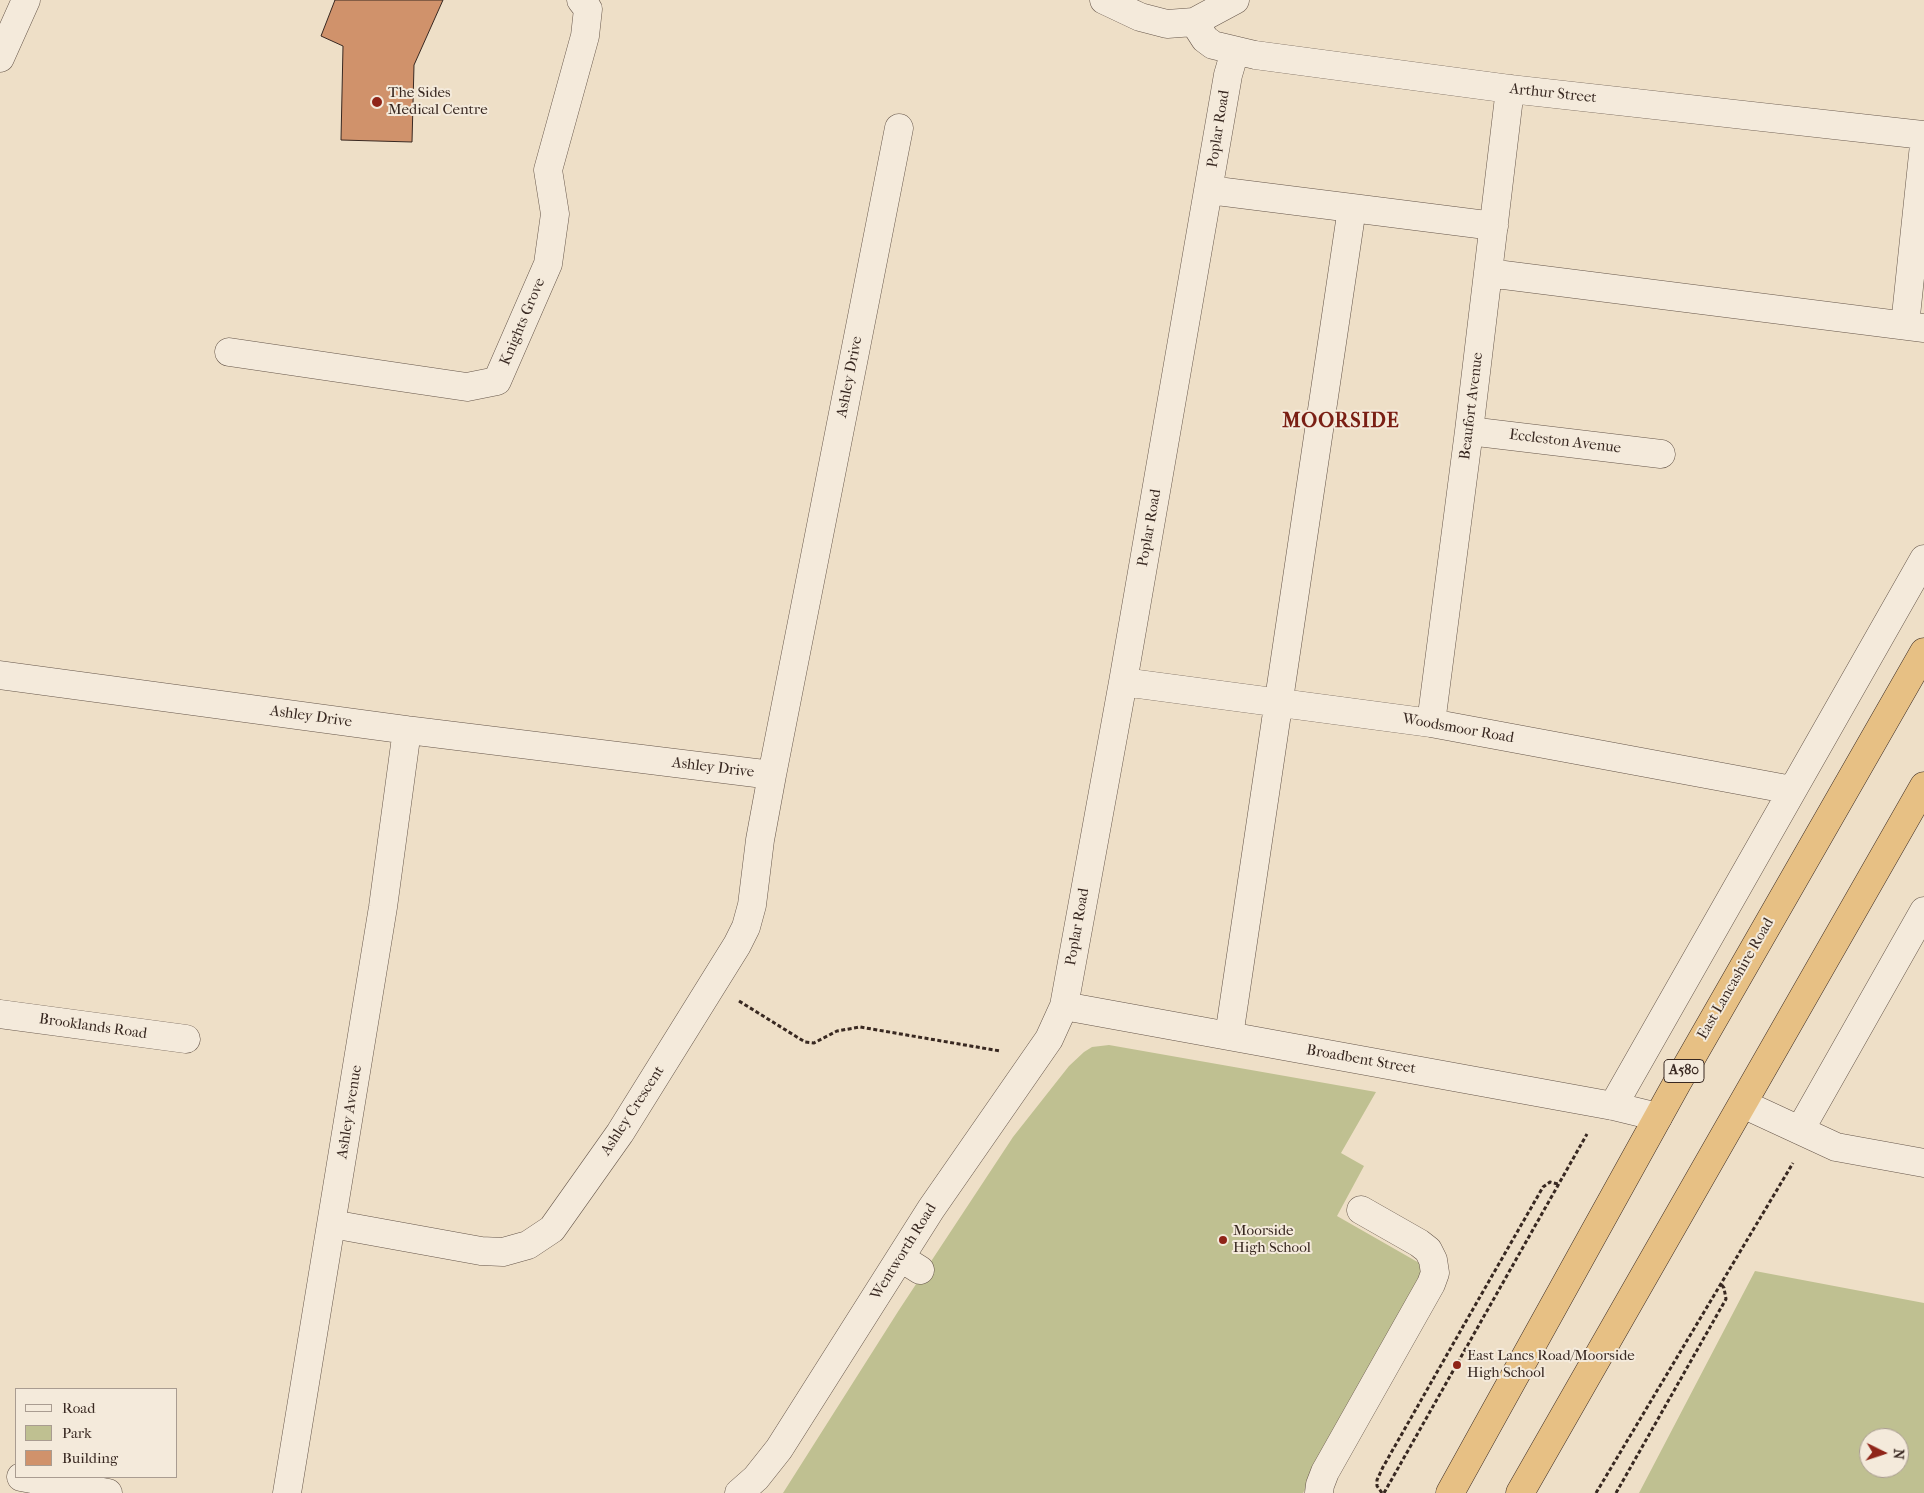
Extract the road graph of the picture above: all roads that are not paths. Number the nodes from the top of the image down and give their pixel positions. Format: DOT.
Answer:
graph roads {
  1 [pos="26,0"];
  2 [pos="581,0"];
  3 [pos="1104,0"];
  4 [pos="1235,0"];
  5 [pos="1194,22"];
  6 [pos="1235,51"];
  7 [pos="0,58"];
  8 [pos="1510,89"];
  9 [pos="899,128"];
  10 [pos="1924,135"];
  11 [pos="1924,145"];
  12 [pos="1209,190"];
  13 [pos="1352,208"];
  14 [pos="1494,226"];
  15 [pos="1488,273"];
  16 [pos="1914,327"];
  17 [pos="229,352"];
  18 [pos="1469,431"];
  19 [pos="1661,454"];
  20 [pos="1924,559"];
  21 [pos="1924,652"];
  22 [pos="0,675"];
  23 [pos="1123,682"];
  24 [pos="1278,703"];
  25 [pos="1431,723"];
  26 [pos="407,730"];
  27 [pos="772,775"];
  28 [pos="1924,786"];
  29 [pos="1792,790"];
  30 [pos="1924,911"];
  31 [pos="1064,1006"];
  32 [pos="0,1014"];
  33 [pos="1229,1036"];
  34 [pos="186,1040"];
  35 [pos="1743,1104"];
  36 [pos="1613,1106"];
  37 [pos="1658,1117"];
  38 [pos="1805,1132"];
  39 [pos="1924,1163"];
  40 [pos="1361,1210"];
  41 [pos="332,1224"];
  42 [pos="0,1473"];
  43 [pos="15,1478"];
  44 [pos="26,1481"];
  45 [pos="108,1493"];
  46 [pos="287,1493"];
  47 [pos="739,1493"];
  48 [pos="1319,1493"];
  49 [pos="1450,1493"];
  50 [pos="1520,1493"];
  1 -- 7 [label="street"];
  2 -- 17 [label="street, Knights Grove"];
  3 -- 5 [label="street"];
  4 -- 5 [label="street"];
  5 -- 6 [label="street, Arthur Street"];
  6 -- 8 [label="street, Arthur Street"];
  6 -- 12 [label="street, Poplar Road"];
  8 -- 10 [label="street, Arthur Street"];
  8 -- 14 [label="street, Beaufort Avenue"];
  9 -- 27 [label="street, Ashley Drive"];
  11 -- 16 [label="street"];
  12 -- 13 [label="street"];
  12 -- 23 [label="street, Poplar Road"];
  13 -- 14 [label="street"];
  13 -- 24 [label="street"];
  14 -- 15 [label="street, Beaufort Avenue"];
  15 -- 16 [label="street"];
  15 -- 18 [label="street, Beaufort Avenue"];
  18 -- 19 [label="street, Eccleston Avenue"];
  18 -- 25 [label="street, Beaufort Avenue"];
  20 -- 29 [label="street"];
  21 -- 37 [label="highway, East Lancashire Road / A580"];
  22 -- 26 [label="street, Ashley Drive"];
  23 -- 24 [label="street, Woodsmoor Road"];
  23 -- 31 [label="street, Poplar Road"];
  24 -- 25 [label="street, Woodsmoor Road"];
  24 -- 33 [label="street"];
  25 -- 29 [label="street, Woodsmoor Road"];
  26 -- 27 [label="street, Ashley Drive"];
  26 -- 41 [label="street, Ashley Avenue"];
  27 -- 41 [label="street, Ashley Crescent"];
  28 -- 35 [label="highway"];
  29 -- 36 [label="street"];
  30 -- 38 [label="street"];
  31 -- 33 [label="street, Broadbent Street"];
  31 -- 47 [label="street, Wentworth Road"];
  32 -- 34 [label="street, Brooklands Road"];
  33 -- 36 [label="street, Broadbent Street"];
  35 -- 38 [label="street"];
  35 -- 50 [label="highway"];
  36 -- 37 [label="street, Broadbent Street"];
  37 -- 49 [label="highway, East Lancashire Road / A580"];
  38 -- 39 [label="street"];
  40 -- 48 [label="street"];
  41 -- 46 [label="street, Ashley Avenue"];
  42 -- 43 [label="street"];
  44 -- 45 [label="street"];
}
